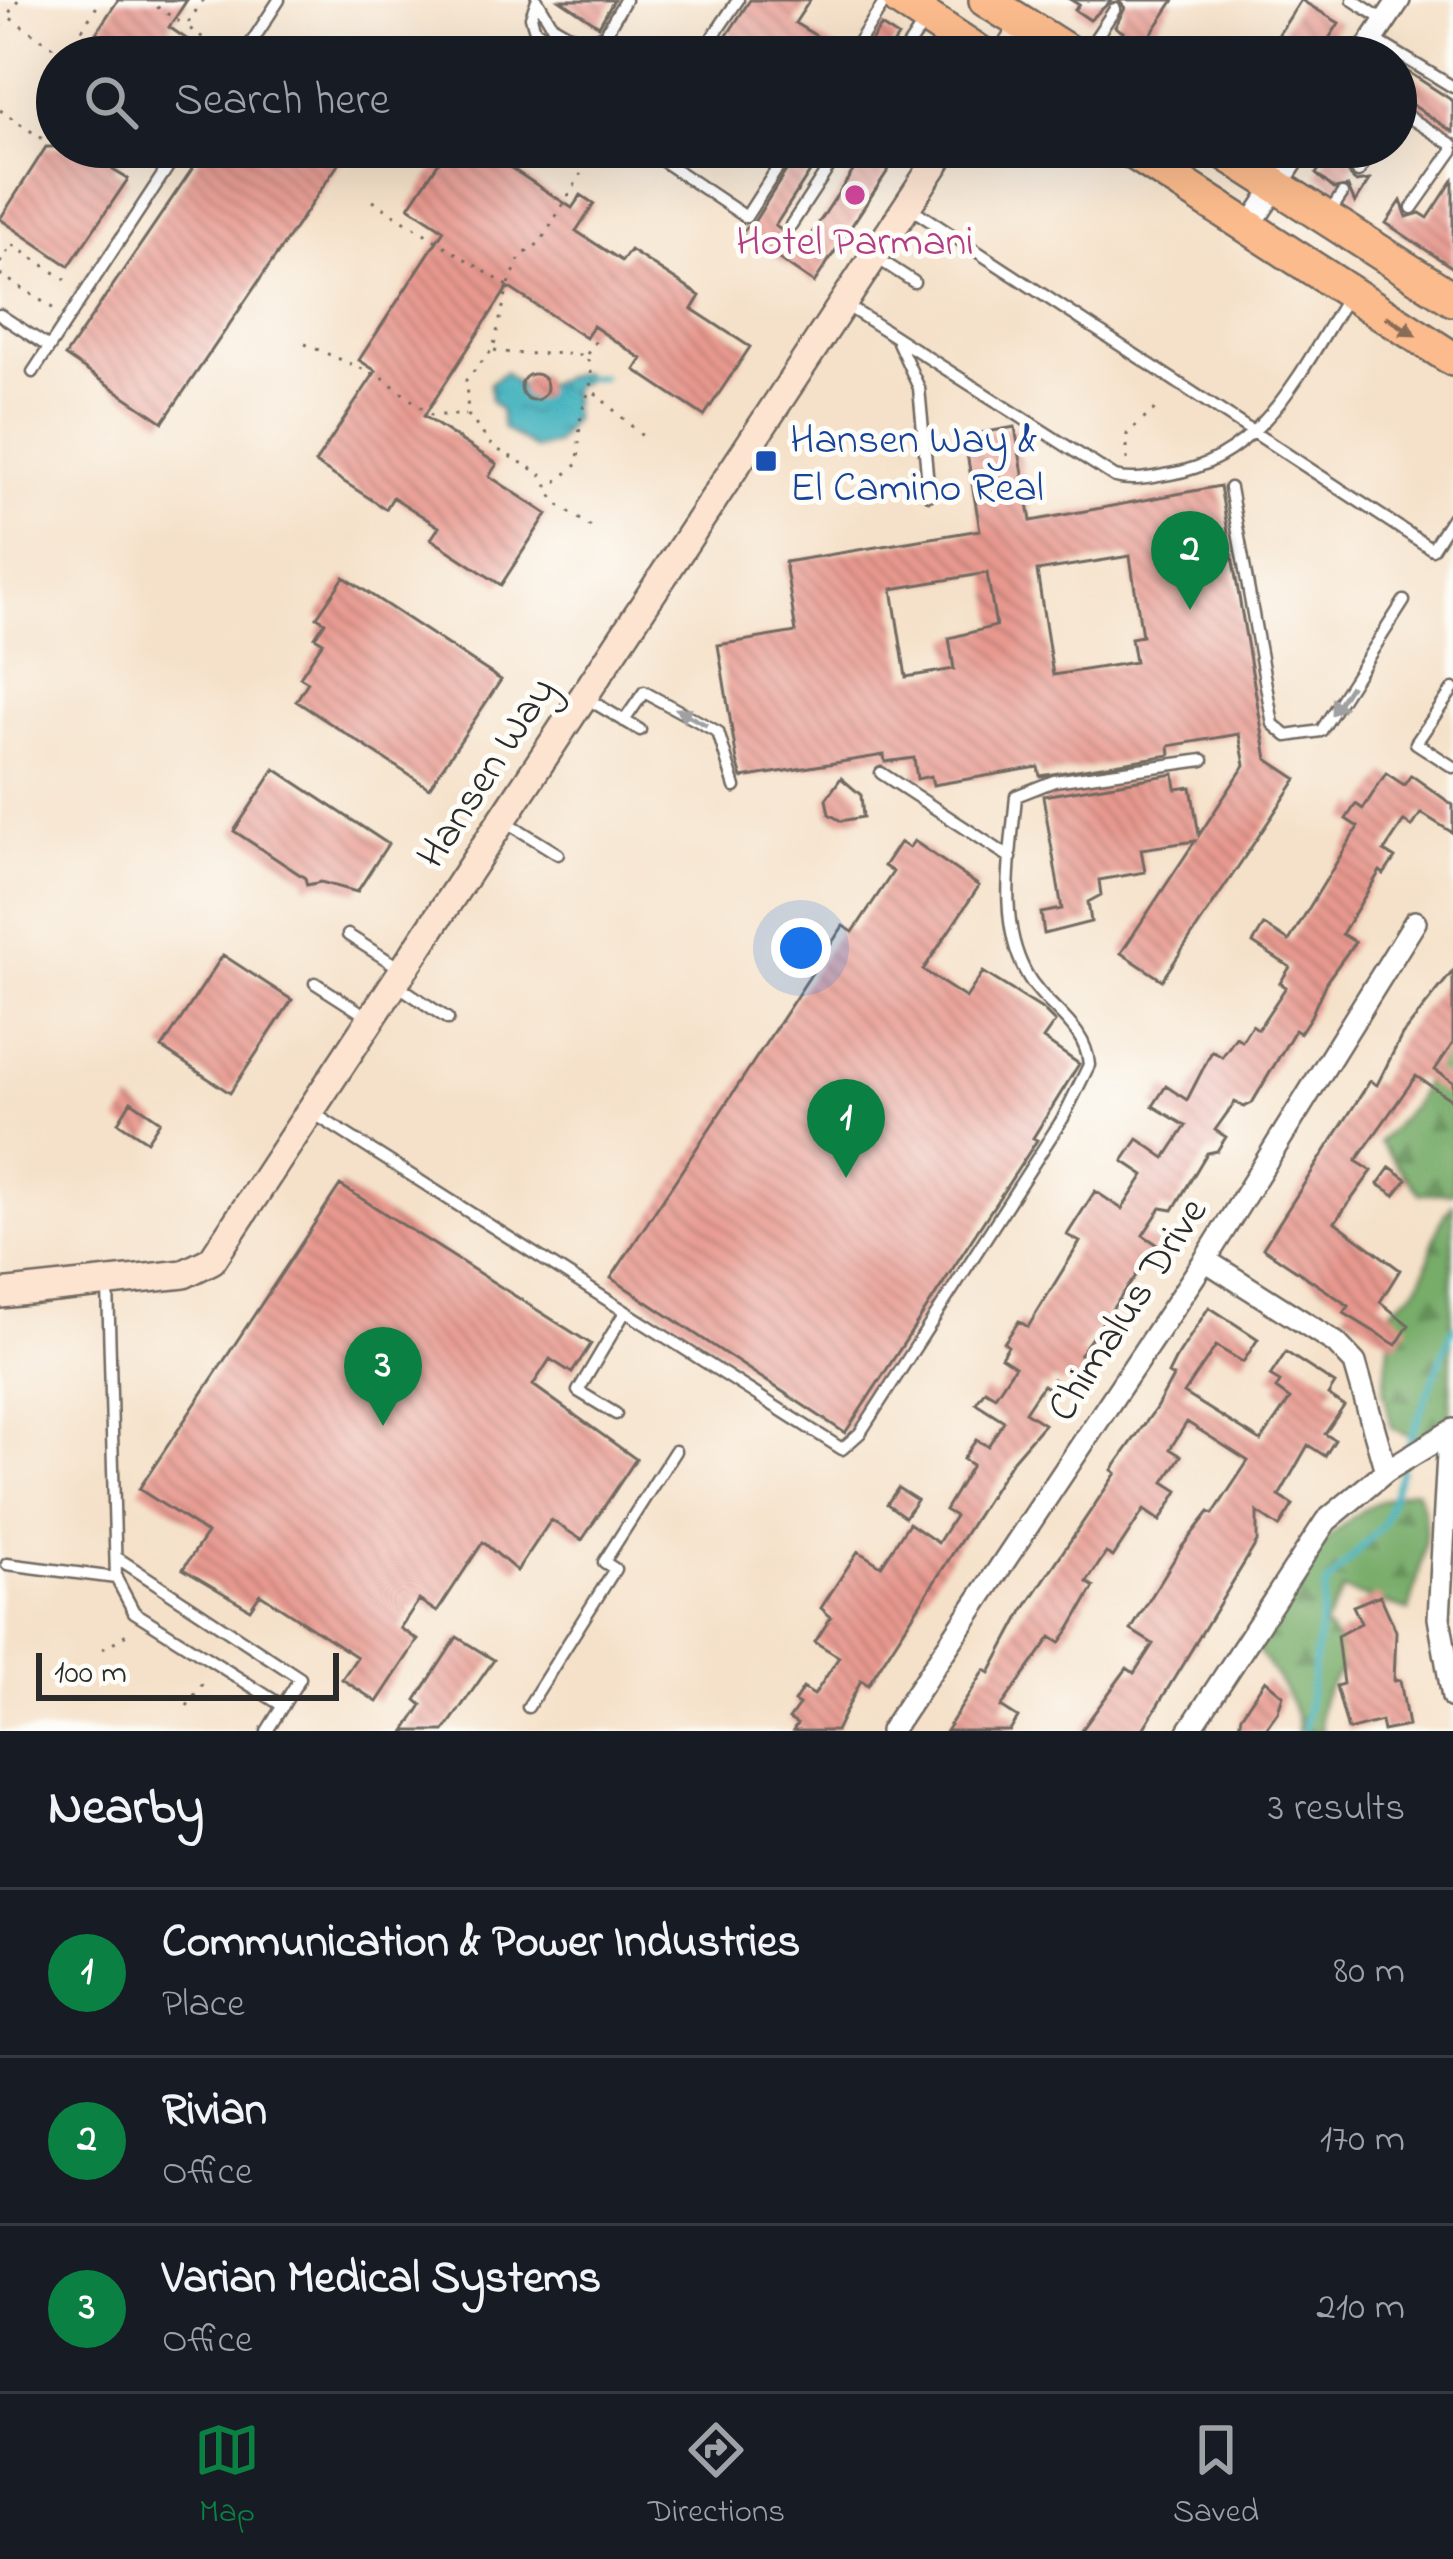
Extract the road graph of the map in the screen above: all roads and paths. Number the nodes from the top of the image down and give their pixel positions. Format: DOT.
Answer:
graph roads {
  1 [pos="18,0"];
  2 [pos="101,0"];
  3 [pos="147,0"];
  4 [pos="202,0"];
  5 [pos="279,0"];
  6 [pos="537,0"];
  7 [pos="625,0"];
  8 [pos="738,0"];
  9 [pos="886,0"];
  10 [pos="986,0"];
  11 [pos="1353,0"];
  12 [pos="1399,0"];
  13 [pos="1115,9"];
  14 [pos="920,13"];
  15 [pos="8,16"];
  16 [pos="1026,25"];
  17 [pos="186,26"];
  18 [pos="0,27"];
  19 [pos="37,36"];
  20 [pos="78,36"];
  21 [pos="200,36"];
  22 [pos="256,36"];
  23 [pos="544,36"];
  24 [pos="601,36"];
  25 [pos="713,36"];
  26 [pos="863,36"];
  27 [pos="954,36"];
  28 [pos="1019,36"];
  29 [pos="1045,36"];
  30 [pos="1095,36"];
  31 [pos="1372,36"];
  32 [pos="1376,36"];
  33 [pos="1417,65"];
  34 [pos="1453,87"];
  35 [pos="0,110"];
  36 [pos="1417,123"];
  37 [pos="36,135"];
  38 [pos="1453,147"];
  39 [pos="155,168"];
  40 [pos="168,168"];
  41 [pos="673,168"];
  42 [pos="777,168"];
  43 [pos="828,168"];
  44 [pos="932,168"];
  45 [pos="1158,168"];
  46 [pos="1248,168"];
  47 [pos="1288,168"];
  48 [pos="1360,168"];
  49 [pos="1358,172"];
  50 [pos="164,174"];
  51 [pos="581,174"];
  52 [pos="1276,186"];
  53 [pos="373,201"];
  54 [pos="907,206"];
  55 [pos="1412,208"];
  56 [pos="791,225"];
  57 [pos="1249,227"];
  58 [pos="874,256"];
  59 [pos="0,263"];
  60 [pos="0,274"];
  61 [pos="914,282"];
  62 [pos="508,286"];
  63 [pos="86,293"];
  64 [pos="1350,293"];
  65 [pos="1453,299"];
  66 [pos="843,303"];
  67 [pos="0,315"];
  68 [pos="68,318"];
  69 [pos="599,336"];
  70 [pos="896,340"];
  71 [pos="305,344"];
  72 [pos="49,347"];
  73 [pos="493,349"];
  74 [pos="586,356"];
  75 [pos="1453,359"];
  76 [pos="33,372"];
  77 [pos="593,392"];
  78 [pos="1155,409"];
  79 [pos="468,415"];
  80 [pos="1255,433"];
  81 [pos="648,441"];
  82 [pos="1130,481"];
  83 [pos="550,487"];
  84 [pos="1230,488"];
  85 [pos="929,495"];
  86 [pos="1453,517"];
  87 [pos="594,529"];
  88 [pos="1404,601"];
  89 [pos="1453,689"];
  90 [pos="583,696"];
  91 [pos="624,721"];
  92 [pos="640,730"];
  93 [pos="1203,760"];
  94 [pos="1453,767"];
  95 [pos="881,773"];
  96 [pos="735,787"];
  97 [pos="502,819"];
  98 [pos="558,854"];
  99 [pos="1011,858"];
  100 [pos="1415,922"];
  101 [pos="348,935"];
  102 [pos="398,976"];
  103 [pos="315,982"];
  104 [pos="371,1019"];
  105 [pos="448,1019"];
  106 [pos="310,1111"];
  107 [pos="1205,1259"];
  108 [pos="108,1282"];
  109 [pos="0,1294"];
  110 [pos="625,1312"];
  111 [pos="616,1414"];
  112 [pos="1448,1433"];
  113 [pos="675,1451"];
  114 [pos="1390,1468"];
  115 [pos="116,1557"];
  116 [pos="7,1564"];
  117 [pos="116,1578"];
  118 [pos="133,1627"];
  119 [pos="103,1649"];
  120 [pos="207,1676"];
  121 [pos="1453,1697"];
  122 [pos="187,1706"];
  123 [pos="283,1706"];
  124 [pos="528,1707"];
  125 [pos="267,1731"];
  126 [pos="891,1731"];
  127 [pos="1189,1731"];
  1 -- 15 [label="path"];
  2 -- 20 [label="path"];
  3 -- 17 [label="path"];
  4 -- 17 [label="path"];
  5 -- 22 [label="lane"];
  6 -- 23 [label="lane"];
  7 -- 24 [label="lane"];
  8 -- 25 [label="lane"];
  9 -- 26 [label="lane"];
  10 -- 16 [label="main road"];
  11 -- 31 [label="lane"];
  12 -- 32 [label="street"];
  13 -- 30 [label="lane"];
  14 -- 27 [label="main road"];
  15 -- 18 [label="path"];
  15 -- 19 [label="path"];
  16 -- 28 [label="street"];
  16 -- 29 [label="main road"];
  17 -- 21 [label="path"];
  33 -- 34 [label="lane"];
  35 -- 37 [label="path"];
  36 -- 38 [label="lane"];
  38 -- 55 [label="lane"];
  39 -- 50 [label="path"];
  40 -- 50 [label="lane"];
  41 -- 42 [label="lane"];
  43 -- 56 [label="lane"];
  44 -- 54 [label="street, Hansen Way"];
  45 -- 57 [label="main road"];
  46 -- 52 [label="main road"];
  47 -- 52 [label="street"];
  48 -- 49 [label="lane"];
  50 -- 63 [label="lane"];
  51 -- 62 [label="path"];
  52 -- 57 [label="street"];
  52 -- 65 [label="main road"];
  53 -- 62 [label="path"];
  54 -- 58 [label="street, Hansen Way"];
  54 -- 80 [label="lane"];
  57 -- 64 [label="main road"];
  58 -- 61 [label="lane"];
  58 -- 66 [label="street, Hansen Way"];
  59 -- 63 [label="path"];
  60 -- 68 [label="path"];
  62 -- 73 [label="path"];
  63 -- 68 [label="lane"];
  64 -- 75 [label="main road, one-way"];
  64 -- 80 [label="lane"];
  66 -- 70 [label="lane"];
  66 -- 90 [label="street, Hansen Way"];
  67 -- 72 [label="lane"];
  68 -- 72 [label="lane"];
  69 -- 74 [label="path"];
  70 -- 82 [label="lane"];
  70 -- 85 [label="lane"];
  71 -- 79 [label="path"];
  72 -- 76 [label="lane"];
  73 -- 74 [label="path"];
  73 -- 79 [label="path"];
  74 -- 77 [label="path"];
  77 -- 81 [label="path"];
  77 -- 83 [label="path"];
  78 -- 82 [label="path"];
  79 -- 83 [label="path"];
  80 -- 82 [label="lane"];
  80 -- 86 [label="lane"];
  83 -- 87 [label="path"];
  88 -- 84 [label="lane, one-way"];
  89 -- 94 [label="lane"];
  90 -- 91 [label="lane"];
  90 -- 97 [label="street, Hansen Way"];
  91 -- 92 [label="lane"];
  96 -- 91 [label="lane, one-way"];
  93 -- 99 [label="lane"];
  95 -- 99 [label="lane"];
  97 -- 98 [label="lane"];
  97 -- 102 [label="street, Hansen Way"];
  99 -- 110 [label="lane"];
  100 -- 107 [label="street, Chimalus Drive"];
  101 -- 102 [label="lane"];
  102 -- 104 [label="street, Hansen Way"];
  102 -- 105 [label="lane"];
  103 -- 104 [label="lane"];
  104 -- 106 [label="street, Hansen Way"];
  106 -- 108 [label="street, Hansen Way"];
  106 -- 110 [label="lane"];
  107 -- 114 [label="street"];
  107 -- 126 [label="street, Chimalus Drive"];
  108 -- 109 [label="street, Hansen Way"];
  108 -- 115 [label="lane"];
  110 -- 111 [label="lane"];
  112 -- 114 [label="street"];
  112 -- 121 [label="street"];
  113 -- 124 [label="lane"];
  114 -- 127 [label="street"];
  115 -- 117 [label="lane"];
  115 -- 123 [label="lane"];
  116 -- 117 [label="lane"];
  117 -- 123 [label="lane"];
  118 -- 119 [label="path"];
  120 -- 122 [label="path"];
  123 -- 125 [label="lane"];
}
